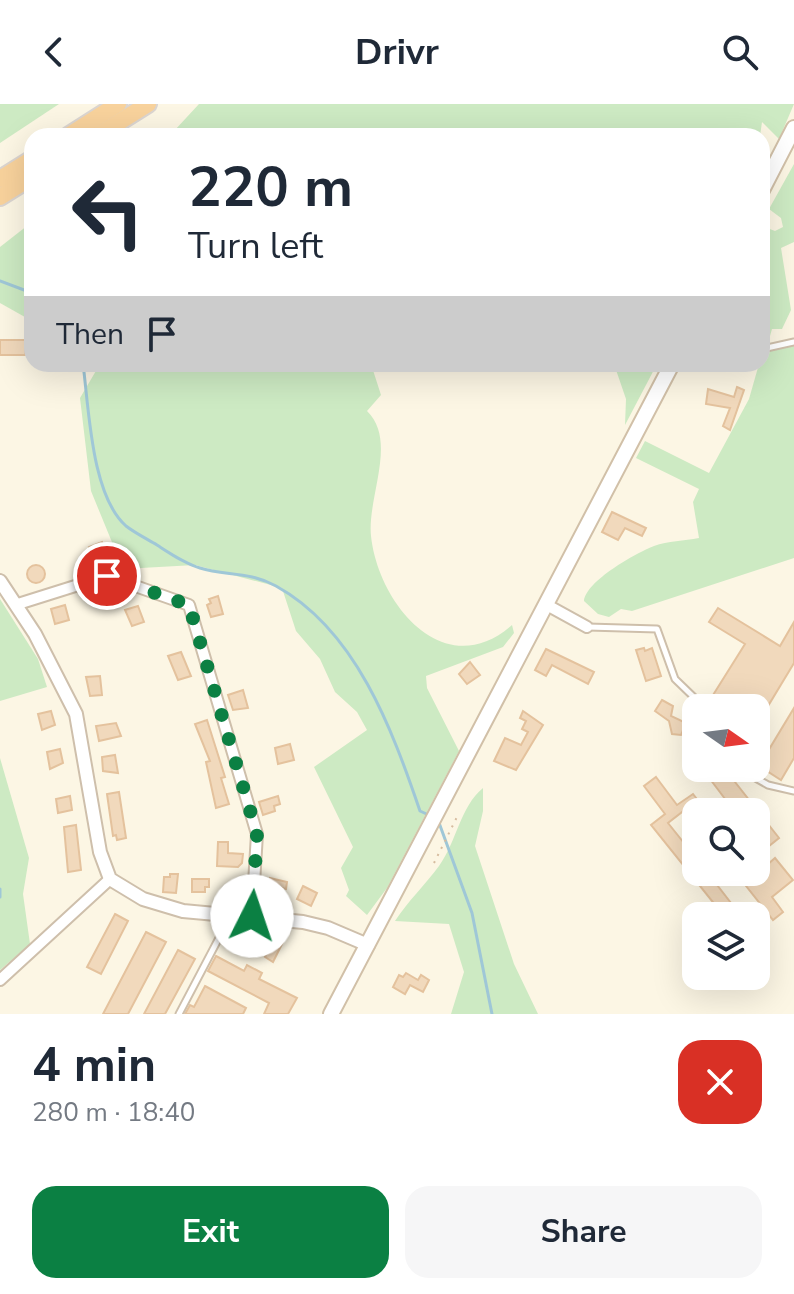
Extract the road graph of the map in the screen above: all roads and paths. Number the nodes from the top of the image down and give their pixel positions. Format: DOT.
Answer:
graph roads {
  1 [pos="118,104"];
  2 [pos="148,104"];
  3 [pos="80,128"];
  4 [pos="110,128"];
  5 [pos="794,128"];
  6 [pos="24,164"];
  7 [pos="770,174"];
  8 [pos="0,179"];
  9 [pos="24,182"];
  10 [pos="0,197"];
  11 [pos="794,342"];
  12 [pos="770,347"];
  13 [pos="670,372"];
  14 [pos="0,581"];
  15 [pos="18,604"];
  16 [pos="547,605"];
  17 [pos="587,627"];
  18 [pos="691,694"];
  19 [pos="763,782"];
  20 [pos="794,791"];
  21 [pos="457,817"];
  22 [pos="434,863"];
  23 [pos="110,879"];
  24 [pos="231,914"];
  25 [pos="252,916"];
  26 [pos="368,945"];
  27 [pos="0,980"];
  28 [pos="179,1014"];
  29 [pos="331,1014"];
  1 -- 3 [label="highway"];
  2 -- 4 [label="highway"];
  5 -- 7 [label="main road"];
  6 -- 8 [label="highway"];
  9 -- 10 [label="highway"];
  11 -- 12 [label="lane"];
  13 -- 16 [label="main road"];
  14 -- 15 [label="street"];
  15 -- 23 [label="street"];
  15 -- 25 [label="street"];
  16 -- 17 [label="street"];
  16 -- 26 [label="main road"];
  17 -- 18 [label="lane"];
  19 -- 20 [label="lane"];
  21 -- 22 [label="path"];
  23 -- 24 [label="street"];
  23 -- 27 [label="street"];
  24 -- 25 [label="street"];
  24 -- 28 [label="lane"];
  25 -- 26 [label="street"];
  26 -- 29 [label="main road"];
}
